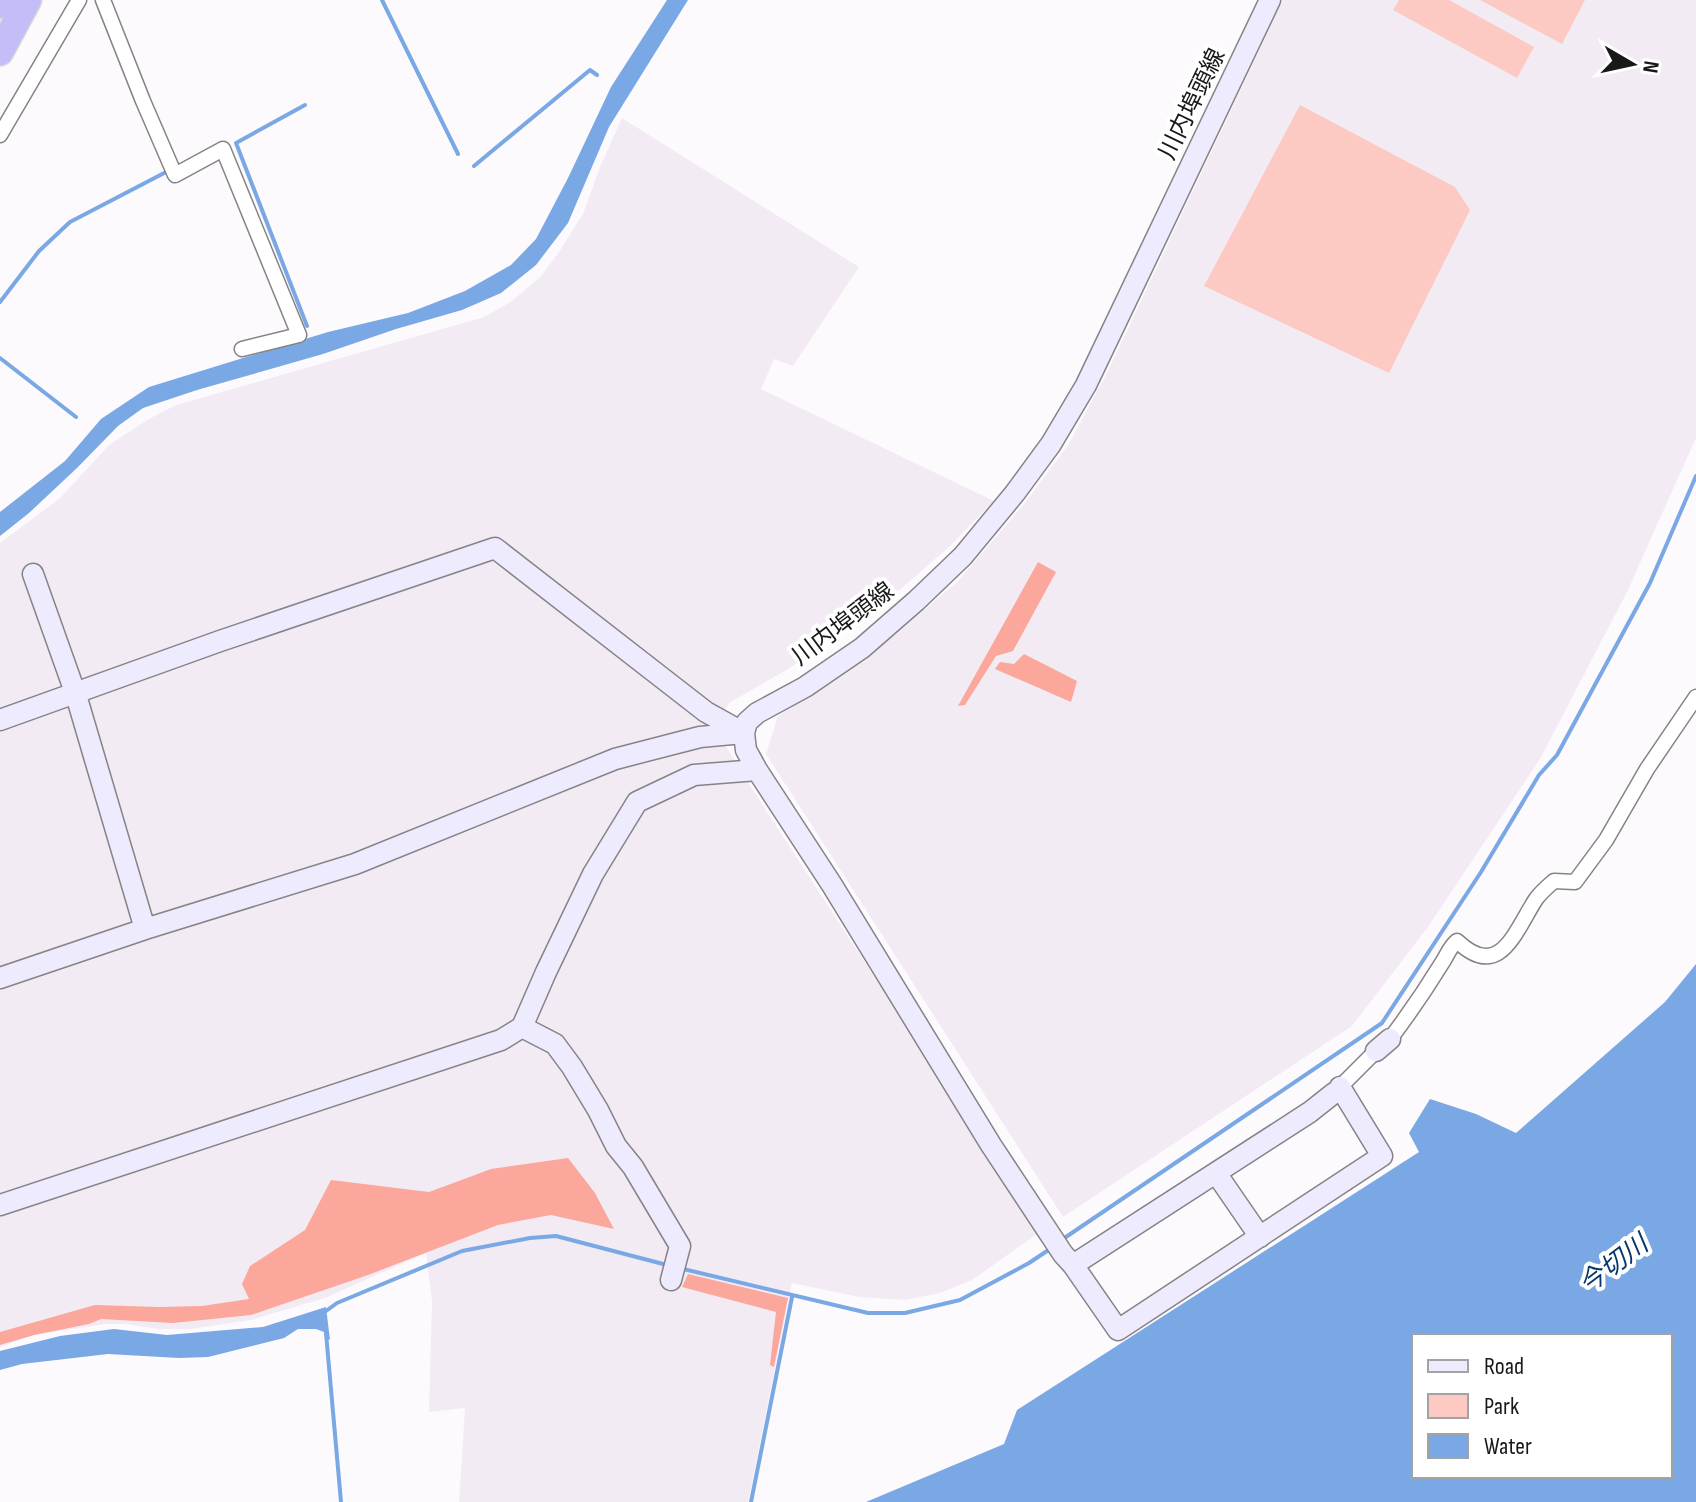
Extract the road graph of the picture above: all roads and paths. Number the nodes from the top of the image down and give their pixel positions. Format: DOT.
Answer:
graph roads {
  1 [pos="3,0"];
  2 [pos="28,0"];
  3 [pos="79,0"];
  4 [pos="103,0"];
  5 [pos="1270,0"];
  6 [pos="0,5"];
  7 [pos="0,52"];
  8 [pos="0,135"];
  9 [pos="242,349"];
  10 [pos="33,574"];
  11 [pos="76,695"];
  12 [pos="1696,697"];
  13 [pos="0,720"];
  14 [pos="744,733"];
  15 [pos="757,770"];
  16 [pos="145,929"];
  17 [pos="0,978"];
  18 [pos="522,1027"];
  19 [pos="1337,1090"];
  20 [pos="1216,1173"];
  21 [pos="0,1205"];
  22 [pos="1260,1237"];
  23 [pos="1073,1265"];
  24 [pos="671,1280"];
  1 -- 6 [label="highway"];
  2 -- 7 [label="highway"];
  3 -- 8 [label="street"];
  4 -- 9 [label="street"];
  5 -- 14 [label="street, 川内埠頭線"];
  10 -- 11 [label="street"];
  11 -- 13 [label="street"];
  11 -- 14 [label="street"];
  11 -- 16 [label="street"];
  12 -- 19 [label="street"];
  14 -- 15 [label="street"];
  14 -- 16 [label="street"];
  15 -- 18 [label="street"];
  15 -- 23 [label="street"];
  16 -- 17 [label="street"];
  18 -- 21 [label="street"];
  18 -- 24 [label="street"];
  19 -- 20 [label="street"];
  19 -- 22 [label="street"];
  20 -- 22 [label="street"];
  20 -- 23 [label="street"];
  22 -- 23 [label="street"];
}
